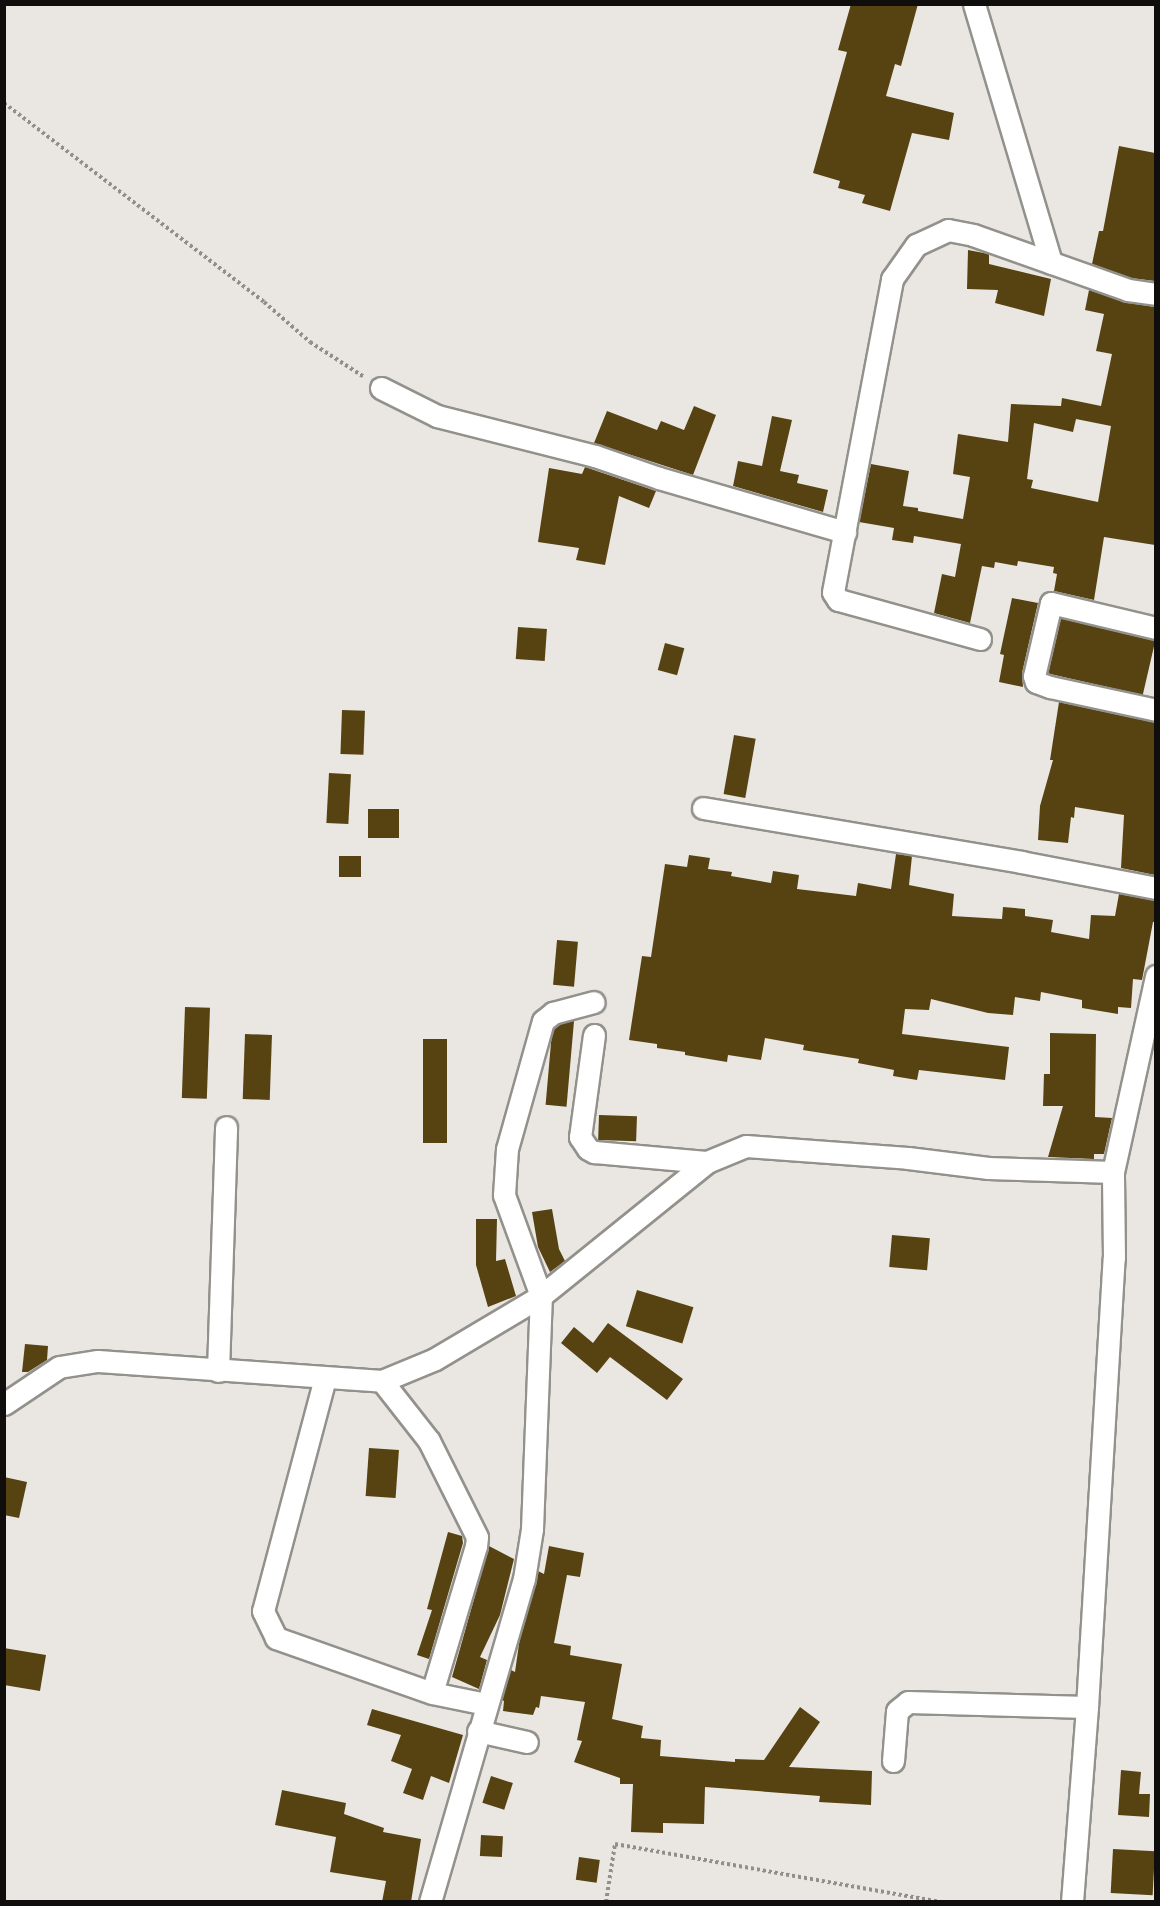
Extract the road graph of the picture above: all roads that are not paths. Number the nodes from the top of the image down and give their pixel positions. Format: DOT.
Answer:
graph roads {
  1 [pos="974,4"];
  2 [pos="1051,263"];
  3 [pos="1155,294"];
  4 [pos="381,388"];
  5 [pos="844,532"];
  6 [pos="1155,628"];
  7 [pos="980,639"];
  8 [pos="1155,710"];
  9 [pos="703,808"];
  10 [pos="1155,888"];
  11 [pos="1155,976"];
  12 [pos="594,1002"];
  13 [pos="594,1035"];
  14 [pos="226,1127"];
  15 [pos="707,1162"];
  16 [pos="1113,1172"];
  17 [pos="541,1296"];
  18 [pos="218,1371"];
  19 [pos="325,1378"];
  20 [pos="382,1381"];
  21 [pos="4,1404"];
  22 [pos="432,1694"];
  23 [pos="486,1704"];
  24 [pos="1087,1707"];
  25 [pos="478,1731"];
  26 [pos="527,1742"];
  27 [pos="893,1761"];
  28 [pos="430,1902"];
  29 [pos="1072,1902"];
  1 -- 2 [label="street"];
  2 -- 3 [label="street"];
  2 -- 5 [label="street"];
  4 -- 5 [label="street"];
  5 -- 7 [label="street"];
  6 -- 8 [label="street"];
  9 -- 10 [label="street"];
  11 -- 16 [label="street"];
  12 -- 17 [label="street"];
  13 -- 15 [label="street"];
  14 -- 18 [label="street"];
  15 -- 16 [label="street"];
  15 -- 17 [label="street"];
  16 -- 24 [label="street"];
  17 -- 20 [label="street"];
  17 -- 23 [label="street"];
  18 -- 19 [label="street"];
  18 -- 21 [label="street"];
  19 -- 20 [label="street"];
  19 -- 22 [label="street"];
  20 -- 22 [label="street"];
  22 -- 23 [label="street"];
  23 -- 25 [label="street"];
  24 -- 27 [label="street"];
  24 -- 29 [label="street"];
  25 -- 26 [label="street"];
  25 -- 28 [label="street"];
}
